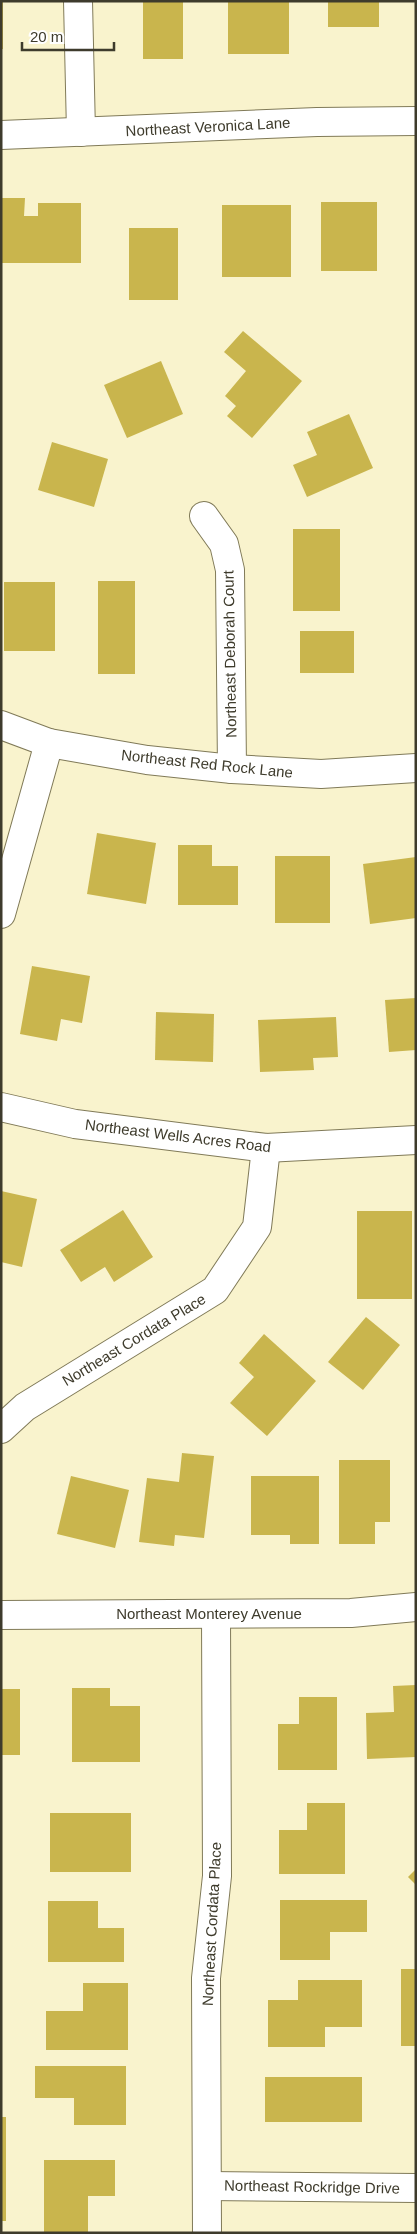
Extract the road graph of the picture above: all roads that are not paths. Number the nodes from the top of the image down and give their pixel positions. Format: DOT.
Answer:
graph roads {
  1 [pos="78,1"];
  2 [pos="416,121"];
  3 [pos="81,132"];
  4 [pos="1,135"];
  5 [pos="204,516"];
  6 [pos="1,725"];
  7 [pos="49,743"];
  8 [pos="416,768"];
  9 [pos="232,769"];
  10 [pos="1,914"];
  11 [pos="1,1107"];
  12 [pos="416,1140"];
  13 [pos="266,1148"];
  14 [pos="1,1430"];
  15 [pos="416,1607"];
  16 [pos="1,1615"];
  17 [pos="216,1615"];
  18 [pos="208,2186"];
  19 [pos="416,2188"];
  20 [pos="207,2233"];
  1 -- 3 [label="street"];
  2 -- 3 [label="street, Northeast Veronica Lane"];
  3 -- 4 [label="street, Northeast Veronica Lane"];
  5 -- 9 [label="street, Northeast Deborah Court"];
  6 -- 7 [label="street, Northeast Red Rock Lane"];
  7 -- 9 [label="street, Northeast Red Rock Lane"];
  7 -- 10 [label="street"];
  8 -- 9 [label="street, Northeast Red Rock Lane"];
  11 -- 13 [label="street, Northeast Wells Acres Road"];
  12 -- 13 [label="street, Northeast Wells Acres Road"];
  13 -- 14 [label="street, Northeast Cordata Place"];
  15 -- 17 [label="street, Northeast Monterey Avenue"];
  16 -- 17 [label="street, Northeast Monterey Avenue"];
  17 -- 18 [label="street, Northeast Cordata Place"];
  18 -- 19 [label="street, Northeast Rockridge Drive"];
  18 -- 20 [label="street, Northeast Cordata Place"];
}
